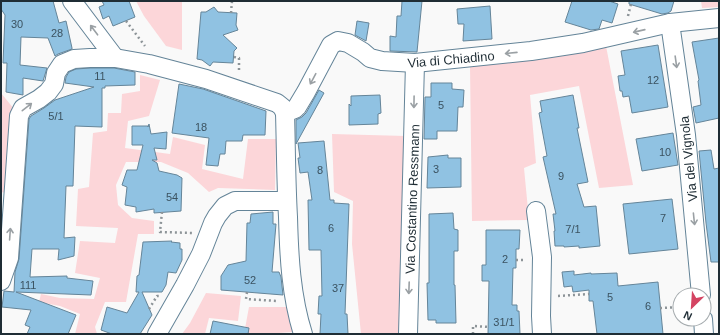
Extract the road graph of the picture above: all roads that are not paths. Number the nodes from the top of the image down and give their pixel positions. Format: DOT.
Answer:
graph roads {
  1 [pos="72,1"];
  2 [pos="719,18"];
  3 [pos="670,23"];
  4 [pos="115,58"];
  5 [pos="415,63"];
  6 [pos="285,113"];
  7 [pos="287,201"];
  8 [pos="536,211"];
  9 [pos="3,276"];
  10 [pos="700,287"];
  11 [pos="157,334"];
  12 [pos="303,334"];
  13 [pos="408,334"];
  14 [pos="542,334"];
  4 -- 1 [label="street, one-way"];
  2 -- 3 [label="street, Via di Chiadino"];
  3 -- 5 [label="street, Via di Chiadino, one-way"];
  3 -- 10 [label="street, Via del Vignola, one-way"];
  4 -- 6 [label="street"];
  9 -- 4 [label="street, one-way"];
  5 -- 6 [label="street, Via di Chiadino, one-way"];
  5 -- 13 [label="street, Via Costantino Ressmann, one-way"];
  6 -- 7 [label="street"];
  7 -- 11 [label="street"];
  7 -- 12 [label="street"];
  8 -- 14 [label="street"];
}
